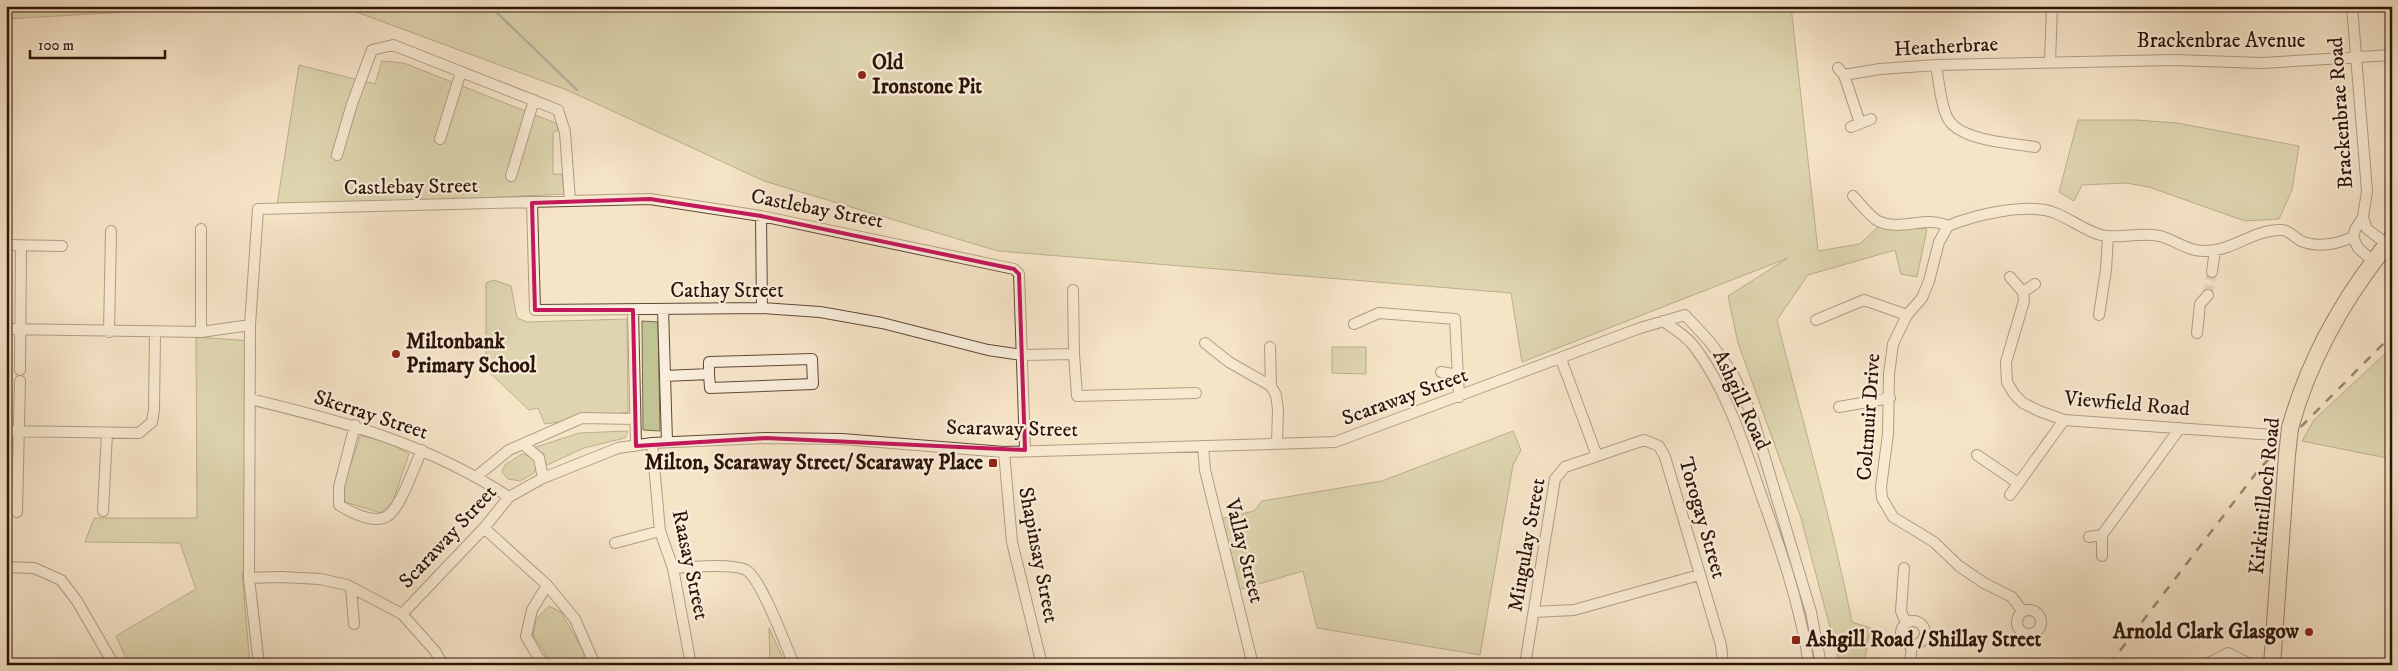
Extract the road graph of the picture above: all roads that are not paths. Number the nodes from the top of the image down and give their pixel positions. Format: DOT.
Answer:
graph roads {
  1 [pos="2052,6"];
  2 [pos="2352,6"];
  3 [pos="2392,55"];
  4 [pos="2356,58"];
  5 [pos="2050,62"];
  6 [pos="1936,65"];
  7 [pos="460,72"];
  8 [pos="534,100"];
  9 [pos="1871,120"];
  10 [pos="440,139"];
  11 [pos="2031,144"];
  12 [pos="337,155"];
  13 [pos="511,176"];
  14 [pos="1853,196"];
  15 [pos="570,201"];
  16 [pos="532,203"];
  17 [pos="761,216"];
  18 [pos="2363,217"];
  19 [pos="1948,226"];
  20 [pos="201,229"];
  21 [pos="111,231"];
  22 [pos="2108,236"];
  23 [pos="2353,238"];
  24 [pos="2389,241"];
  25 [pos="7,245"];
  26 [pos="21,245"];
  27 [pos="62,246"];
  28 [pos="2215,250"];
  29 [pos="2374,261"];
  30 [pos="2212,272"];
  31 [pos="2010,278"];
  32 [pos="2035,284"];
  33 [pos="1073,290"];
  34 [pos="2023,292"];
  35 [pos="2208,295"];
  36 [pos="762,308"];
  37 [pos="663,309"];
  38 [pos="633,310"];
  39 [pos="1906,315"];
  40 [pos="2099,315"];
  41 [pos="1816,320"];
  42 [pos="1663,321"];
  43 [pos="1354,324"];
  44 [pos="250,325"];
  45 [pos="6,330"];
  46 [pos="20,330"];
  47 [pos="109,332"];
  48 [pos="200,332"];
  49 [pos="155,333"];
  50 [pos="2197,333"];
  51 [pos="1205,343"];
  52 [pos="1270,348"];
  53 [pos="1074,354"];
  54 [pos="1022,356"];
  55 [pos="1561,359"];
  56 [pos="1441,372"];
  57 [pos="709,374"];
  58 [pos="1458,375"];
  59 [pos="665,376"];
  60 [pos="1271,386"];
  61 [pos="1196,393"];
  62 [pos="1459,397"];
  63 [pos="1890,398"];
  64 [pos="250,399"];
  65 [pos="1839,407"];
  66 [pos="635,419"];
  67 [pos="2064,420"];
  68 [pos="356,426"];
  69 [pos="2180,428"];
  70 [pos="6,431"];
  71 [pos="19,432"];
  72 [pos="107,433"];
  73 [pos="2288,433"];
  74 [pos="667,442"];
  75 [pos="652,443"];
  76 [pos="1277,443"];
  77 [pos="523,444"];
  78 [pos="636,446"];
  79 [pos="1202,446"];
  80 [pos="422,450"];
  81 [pos="1025,450"];
  82 [pos="1004,452"];
  83 [pos="1977,455"];
  84 [pos="1597,456"];
  85 [pos="477,476"];
  86 [pos="543,478"];
  87 [pos="2018,483"];
  88 [pos="2010,495"];
  89 [pos="509,497"];
  90 [pos="103,511"];
  91 [pos="17,512"];
  92 [pos="484,528"];
  93 [pos="660,531"];
  94 [pos="2102,535"];
  95 [pos="2089,537"];
  96 [pos="615,543"];
  97 [pos="2102,556"];
  98 [pos="6,567"];
  99 [pos="673,568"];
  100 [pos="1904,568"];
  101 [pos="1699,576"];
  102 [pos="249,578"];
  103 [pos="547,585"];
  104 [pos="351,587"];
  105 [pos="1534,612"];
  106 [pos="2023,612"];
  107 [pos="402,614"];
  108 [pos="1906,623"];
  109 [pos="354,624"];
  110 [pos="1912,645"];
  111 [pos="114,665"];
  112 [pos="259,665"];
  113 [pos="443,665"];
  114 [pos="546,665"];
  115 [pos="595,665"];
  116 [pos="691,665"];
  117 [pos="794,665"];
  118 [pos="1042,665"];
  119 [pos="1253,665"];
  120 [pos="1525,665"];
  121 [pos="1723,665"];
  122 [pos="1809,665"];
  123 [pos="1821,665"];
  124 [pos="1910,665"];
  125 [pos="2205,665"];
  126 [pos="2252,665"];
  127 [pos="2272,665"];
  1 -- 5 [label="street"];
  2 -- 4 [label="street, Brackenbrae Road"];
  3 -- 4 [label="street, Brackenbrae Avenue"];
  4 -- 5 [label="street, Brackenbrae Avenue"];
  4 -- 18 [label="street, Brackenbrae Road"];
  5 -- 6 [label="street, Heatherbrae"];
  6 -- 9 [label="street, Heatherbrae"];
  6 -- 11 [label="street"];
  7 -- 8 [label="street"];
  7 -- 10 [label="street"];
  7 -- 12 [label="street"];
  8 -- 13 [label="street"];
  8 -- 15 [label="street"];
  14 -- 19 [label="street"];
  15 -- 16 [label="street, Castlebay Street"];
  15 -- 17 [label="street, Castlebay Street"];
  16 -- 38 [label="street, Cathay Street"];
  16 -- 44 [label="street, Castlebay Street"];
  17 -- 36 [label="street"];
  17 -- 54 [label="street, Castlebay Street"];
  18 -- 23 [label="street, Brackenbrae Road"];
  18 -- 24 [label="street, Brackenbrae Road"];
  19 -- 22 [label="street"];
  19 -- 39 [label="street, Coltmuir Drive"];
  20 -- 48 [label="street"];
  21 -- 47 [label="street"];
  22 -- 28 [label="street"];
  22 -- 40 [label="street"];
  23 -- 28 [label="street"];
  23 -- 29 [label="street"];
  24 -- 29 [label="main road, Kirkintilloch Road"];
  25 -- 26 [label="street"];
  26 -- 27 [label="street"];
  26 -- 46 [label="street"];
  28 -- 30 [label="street"];
  29 -- 73 [label="main road, Kirkintilloch Road"];
  31 -- 34 [label="street"];
  32 -- 34 [label="street"];
  33 -- 53 [label="street"];
  34 -- 67 [label="street, Viewfield Road"];
  35 -- 50 [label="street"];
  36 -- 37 [label="street, Cathay Street"];
  36 -- 54 [label="street, Cathay Street"];
  37 -- 38 [label="street, Cathay Street"];
  37 -- 59 [label="street"];
  38 -- 66 [label="street"];
  39 -- 41 [label="street"];
  39 -- 63 [label="street, Coltmuir Drive"];
  42 -- 55 [label="street, Scaraway Street"];
  42 -- 122 [label="street, Ashgill Road"];
  42 -- 123 [label="street, Ashgill Road"];
  43 -- 58 [label="street"];
  44 -- 48 [label="street"];
  44 -- 64 [label="street, Castlebay Street"];
  45 -- 46 [label="street"];
  46 -- 47 [label="street"];
  46 -- 71 [label="street"];
  47 -- 49 [label="street"];
  48 -- 49 [label="street"];
  49 -- 72 [label="street"];
  51 -- 60 [label="street"];
  52 -- 60 [label="street"];
  53 -- 54 [label="street, Cathay Street"];
  53 -- 61 [label="street"];
  54 -- 81 [label="street"];
  55 -- 62 [label="street, Scaraway Street"];
  55 -- 84 [label="street"];
  56 -- 58 [label="street"];
  57 -- 57 [label="street"];
  57 -- 59 [label="street"];
  58 -- 62 [label="street"];
  59 -- 74 [label="street"];
  60 -- 76 [label="street"];
  62 -- 76 [label="street, Scaraway Street"];
  63 -- 65 [label="street"];
  63 -- 106 [label="street, Coltmuir Drive"];
  64 -- 68 [label="street, Skerray Street"];
  64 -- 102 [label="street, Castlebay Street"];
  66 -- 77 [label="street"];
  66 -- 78 [label="street"];
  67 -- 69 [label="street, Viewfield Road"];
  67 -- 87 [label="street"];
  68 -- 80 [label="street, Skerray Street"];
  68 -- 80 [label="street"];
  69 -- 73 [label="street, Viewfield Road"];
  69 -- 94 [label="street"];
  70 -- 71 [label="street"];
  71 -- 72 [label="street"];
  71 -- 91 [label="street"];
  72 -- 90 [label="street"];
  73 -- 127 [label="main road, Kirkintilloch Road, bridge"];
  74 -- 75 [label="street, Scaraway Street"];
  74 -- 82 [label="street, Scaraway Street"];
  75 -- 78 [label="street, Scaraway Street"];
  75 -- 93 [label="street, Raasay Street"];
  76 -- 79 [label="street, Scaraway Street"];
  77 -- 85 [label="street"];
  77 -- 86 [label="street"];
  78 -- 86 [label="street, Scaraway Street"];
  79 -- 81 [label="street, Scaraway Street"];
  79 -- 119 [label="street, Vallay Street"];
  80 -- 85 [label="street, Skerray Street"];
  81 -- 82 [label="street, Scaraway Street"];
  82 -- 118 [label="street, Shapinsay Street"];
  83 -- 87 [label="street"];
  84 -- 101 [label="street, Torogay Street"];
  84 -- 105 [label="street, Mingulay Street"];
  85 -- 89 [label="street, Skerray Street"];
  86 -- 89 [label="street, Scaraway Street"];
  87 -- 88 [label="street"];
  89 -- 92 [label="street, Scaraway Street"];
  92 -- 103 [label="street"];
  92 -- 107 [label="street, Scaraway Street"];
  93 -- 96 [label="street"];
  93 -- 99 [label="street, Raasay Street"];
  94 -- 95 [label="street"];
  94 -- 97 [label="street"];
  98 -- 111 [label="street"];
  99 -- 116 [label="street, Raasay Street"];
  99 -- 117 [label="street"];
  100 -- 108 [label="street"];
  101 -- 105 [label="street"];
  101 -- 121 [label="street, Torogay Street"];
  102 -- 104 [label="street"];
  102 -- 112 [label="street, Castlebay Street"];
  103 -- 114 [label="street"];
  103 -- 115 [label="street"];
  104 -- 107 [label="street"];
  104 -- 109 [label="street"];
  105 -- 120 [label="street, Mingulay Street"];
  107 -- 113 [label="street"];
  108 -- 110 [label="street"];
  108 -- 110 [label="street"];
  110 -- 124 [label="street"];
  125 -- 126 [label="street"];
}
